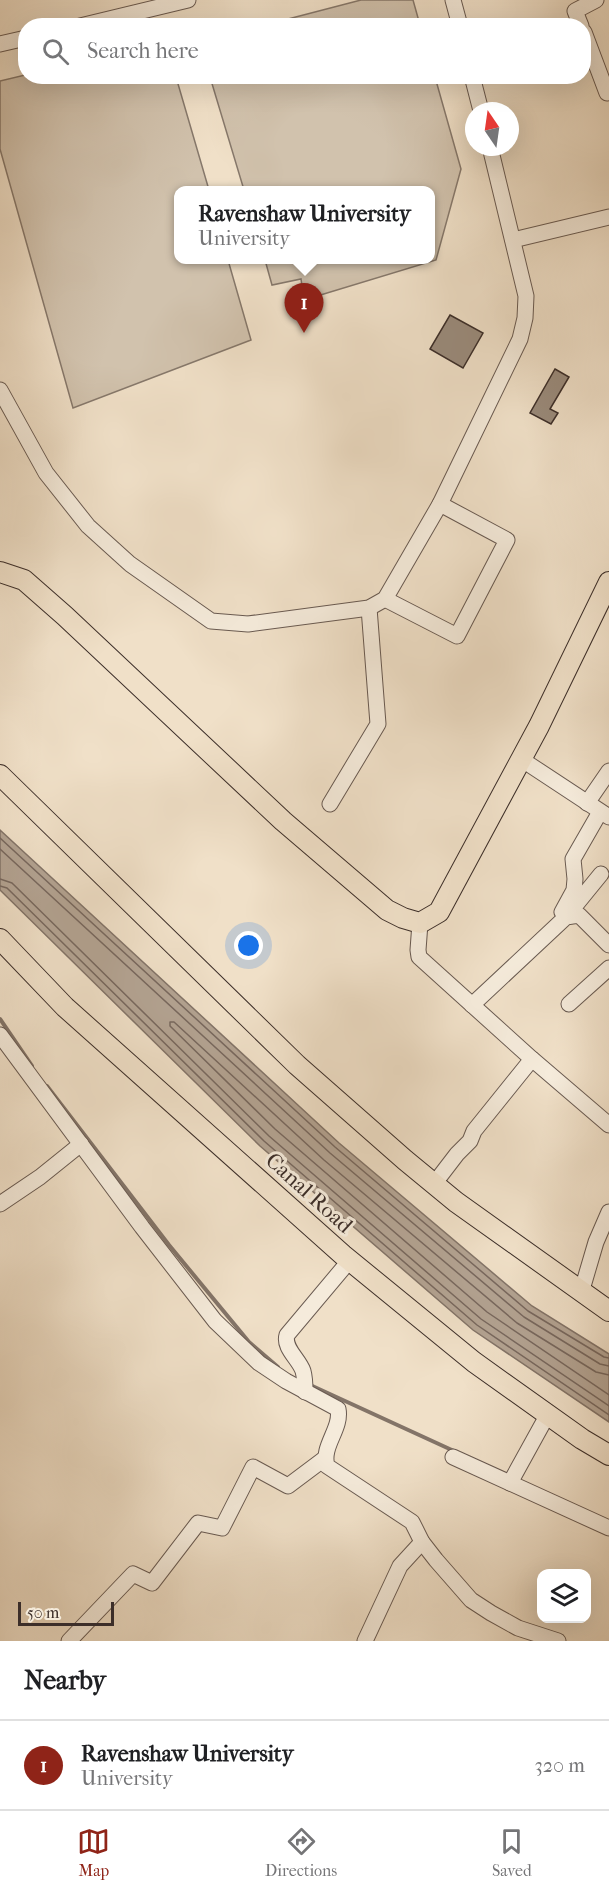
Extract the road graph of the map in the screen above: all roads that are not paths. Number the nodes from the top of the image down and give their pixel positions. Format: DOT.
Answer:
graph roads {
  1 [pos="188,0"];
  2 [pos="453,0"];
  3 [pos="596,0"];
  4 [pos="113,18"];
  5 [pos="458,18"];
  6 [pos="578,18"];
  7 [pos="18,40"];
  8 [pos="0,44"];
  9 [pos="591,51"];
  10 [pos="474,84"];
  11 [pos="608,97"];
  12 [pos="479,102"];
  13 [pos="492,156"];
  14 [pos="609,217"];
  15 [pos="513,240"];
  16 [pos="0,390"];
  17 [pos="440,504"];
  18 [pos="0,572"];
  19 [pos="609,582"];
  20 [pos="385,599"];
  21 [pos="369,608"];
  22 [pos="521,759"];
  23 [pos="609,771"];
  24 [pos="0,775"];
  25 [pos="330,804"];
  26 [pos="599,811"];
  27 [pos="601,874"];
  28 [pos="566,917"];
  29 [pos="420,923"];
  30 [pos="0,939"];
  31 [pos="609,945"];
  32 [pos="609,968"];
  33 [pos="569,1004"];
  34 [pos="472,1005"];
  35 [pos="0,1035"];
  36 [pos="532,1059"];
  37 [pos="609,1125"];
  38 [pos="81,1144"];
  39 [pos="434,1184"];
  40 [pos="0,1204"];
  41 [pos="609,1212"];
  42 [pos="350,1260"];
  43 [pos="581,1293"];
  44 [pos="609,1311"];
  45 [pos="305,1392"];
  46 [pos="548,1414"];
  47 [pos="609,1455"];
  48 [pos="453,1457"];
  49 [pos="324,1459"];
  50 [pos="510,1483"];
  51 [pos="609,1528"];
  52 [pos="422,1542"];
  53 [pos="69,1641"];
  54 [pos="365,1641"];
  55 [pos="558,1641"];
  1 -- 4 [label="street"];
  2 -- 5 [label="street"];
  3 -- 6 [label="street"];
  7 -- 8 [label="street"];
  9 -- 11 [label="street"];
  10 -- 12 [label="street"];
  13 -- 15 [label="street"];
  14 -- 15 [label="street"];
  15 -- 17 [label="street"];
  16 -- 21 [label="street"];
  17 -- 20 [label="street"];
  17 -- 20 [label="street"];
  18 -- 29 [label="main road"];
  19 -- 22 [label="main road"];
  20 -- 21 [label="street"];
  21 -- 25 [label="street"];
  22 -- 26 [label="street"];
  22 -- 29 [label="main road"];
  23 -- 26 [label="street"];
  24 -- 39 [label="main road"];
  26 -- 28 [label="street"];
  27 -- 28 [label="street"];
  28 -- 31 [label="street"];
  28 -- 34 [label="street"];
  29 -- 34 [label="street"];
  30 -- 42 [label="main road, Canal Road"];
  32 -- 33 [label="street"];
  34 -- 36 [label="street"];
  35 -- 38 [label="street"];
  36 -- 37 [label="street"];
  36 -- 39 [label="street"];
  38 -- 40 [label="street"];
  38 -- 45 [label="street"];
  39 -- 43 [label="main road"];
  41 -- 43 [label="street"];
  42 -- 45 [label="street"];
  42 -- 46 [label="main road, Canal Road"];
  43 -- 44 [label="main road"];
  45 -- 49 [label="street"];
  46 -- 47 [label="main road, Canal Road"];
  46 -- 50 [label="street"];
  48 -- 50 [label="street"];
  49 -- 52 [label="street"];
  49 -- 53 [label="street"];
  50 -- 51 [label="street"];
  52 -- 54 [label="street"];
  52 -- 55 [label="street"];
}
